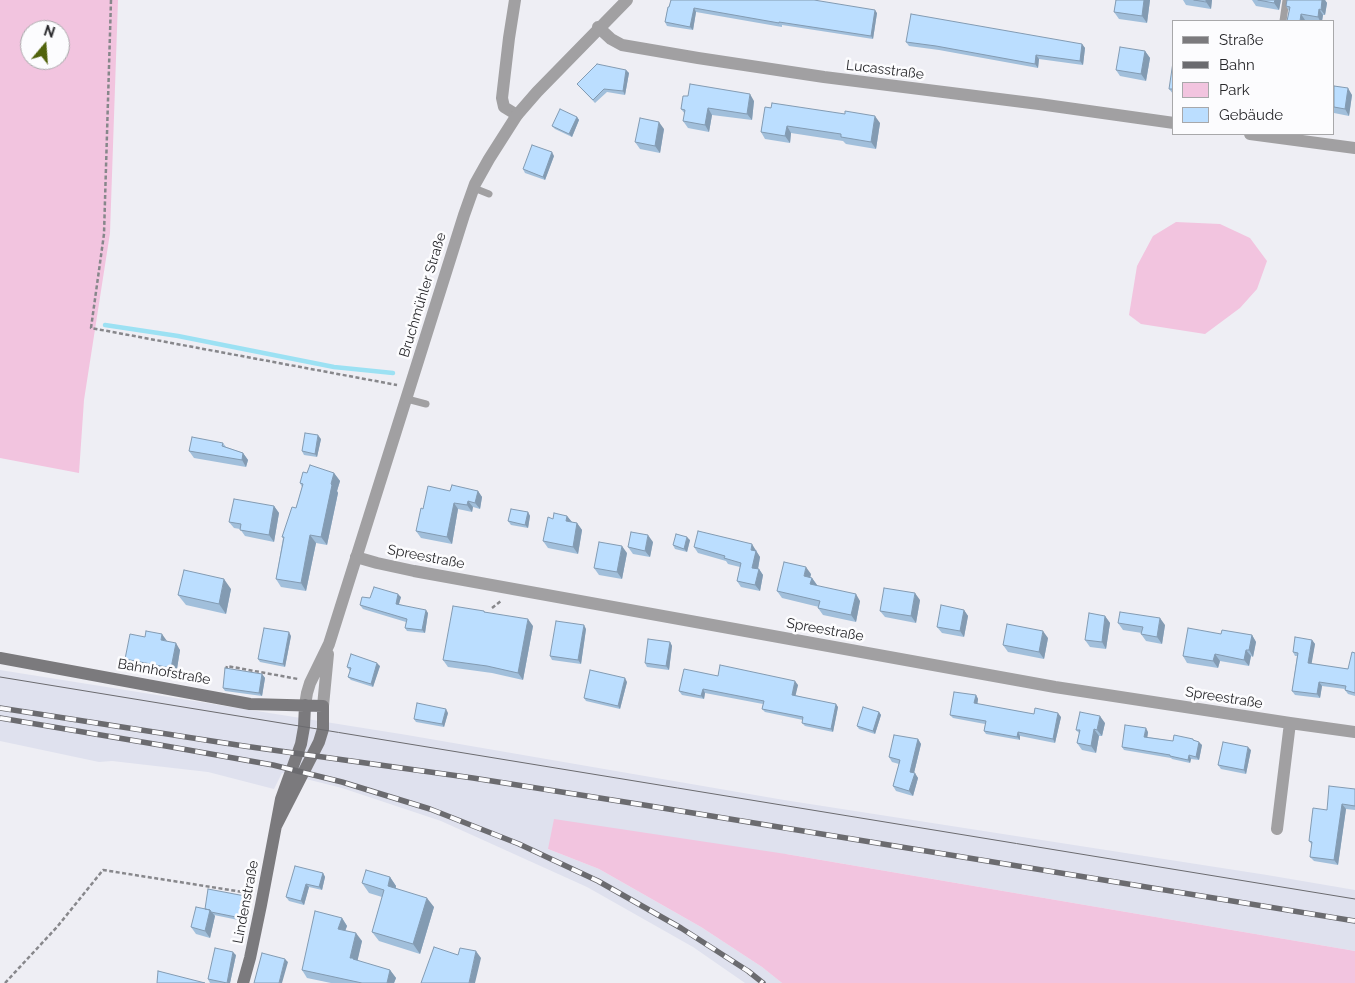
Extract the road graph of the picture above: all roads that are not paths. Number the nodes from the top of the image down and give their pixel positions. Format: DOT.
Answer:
graph roads {
  1 [pos="515,0"];
  2 [pos="627,0"];
  3 [pos="1286,0"];
  4 [pos="1282,20"];
  5 [pos="598,28"];
  6 [pos="517,115"];
  7 [pos="1172,123"];
  8 [pos="1265,135"];
  9 [pos="1355,148"];
  10 [pos="474,188"];
  11 [pos="489,194"];
  12 [pos="409,393"];
  13 [pos="426,404"];
  14 [pos="356,557"];
  15 [pos="329,644"];
  16 [pos="0,658"];
  17 [pos="305,706"];
  18 [pos="323,706"];
  19 [pos="1290,723"];
  20 [pos="1355,732"];
  21 [pos="276,826"];
  22 [pos="1277,829"];
  23 [pos="243,983"];
  1 -- 6 [label="street"];
  2 -- 5 [label="street, Bruchmühler Straße"];
  3 -- 4 [label="lane"];
  5 -- 6 [label="street, Bruchmühler Straße"];
  5 -- 7 [label="street, Lucasstraße"];
  6 -- 10 [label="street, Bruchmühler Straße"];
  8 -- 9 [label="street"];
  10 -- 11 [label="lane"];
  10 -- 12 [label="street, Bruchmühler Straße"];
  12 -- 13 [label="lane"];
  12 -- 14 [label="street, Bruchmühler Straße"];
  14 -- 15 [label="street, Bruchmühler Straße"];
  14 -- 19 [label="street, Spreestraße"];
  15 -- 17 [label="street, Bruchmühler Straße"];
  15 -- 18 [label="street, Bruchmühler Straße"];
  16 -- 17 [label="main road, Bahnhofstraße"];
  17 -- 18 [label="main road, Bahnhofstraße"];
  17 -- 21 [label="main road, Lindenstraße"];
  18 -- 21 [label="main road, Lindenstraße"];
  19 -- 20 [label="street, Spreestraße"];
  19 -- 22 [label="street"];
  21 -- 23 [label="main road, Lindenstraße"];
}
